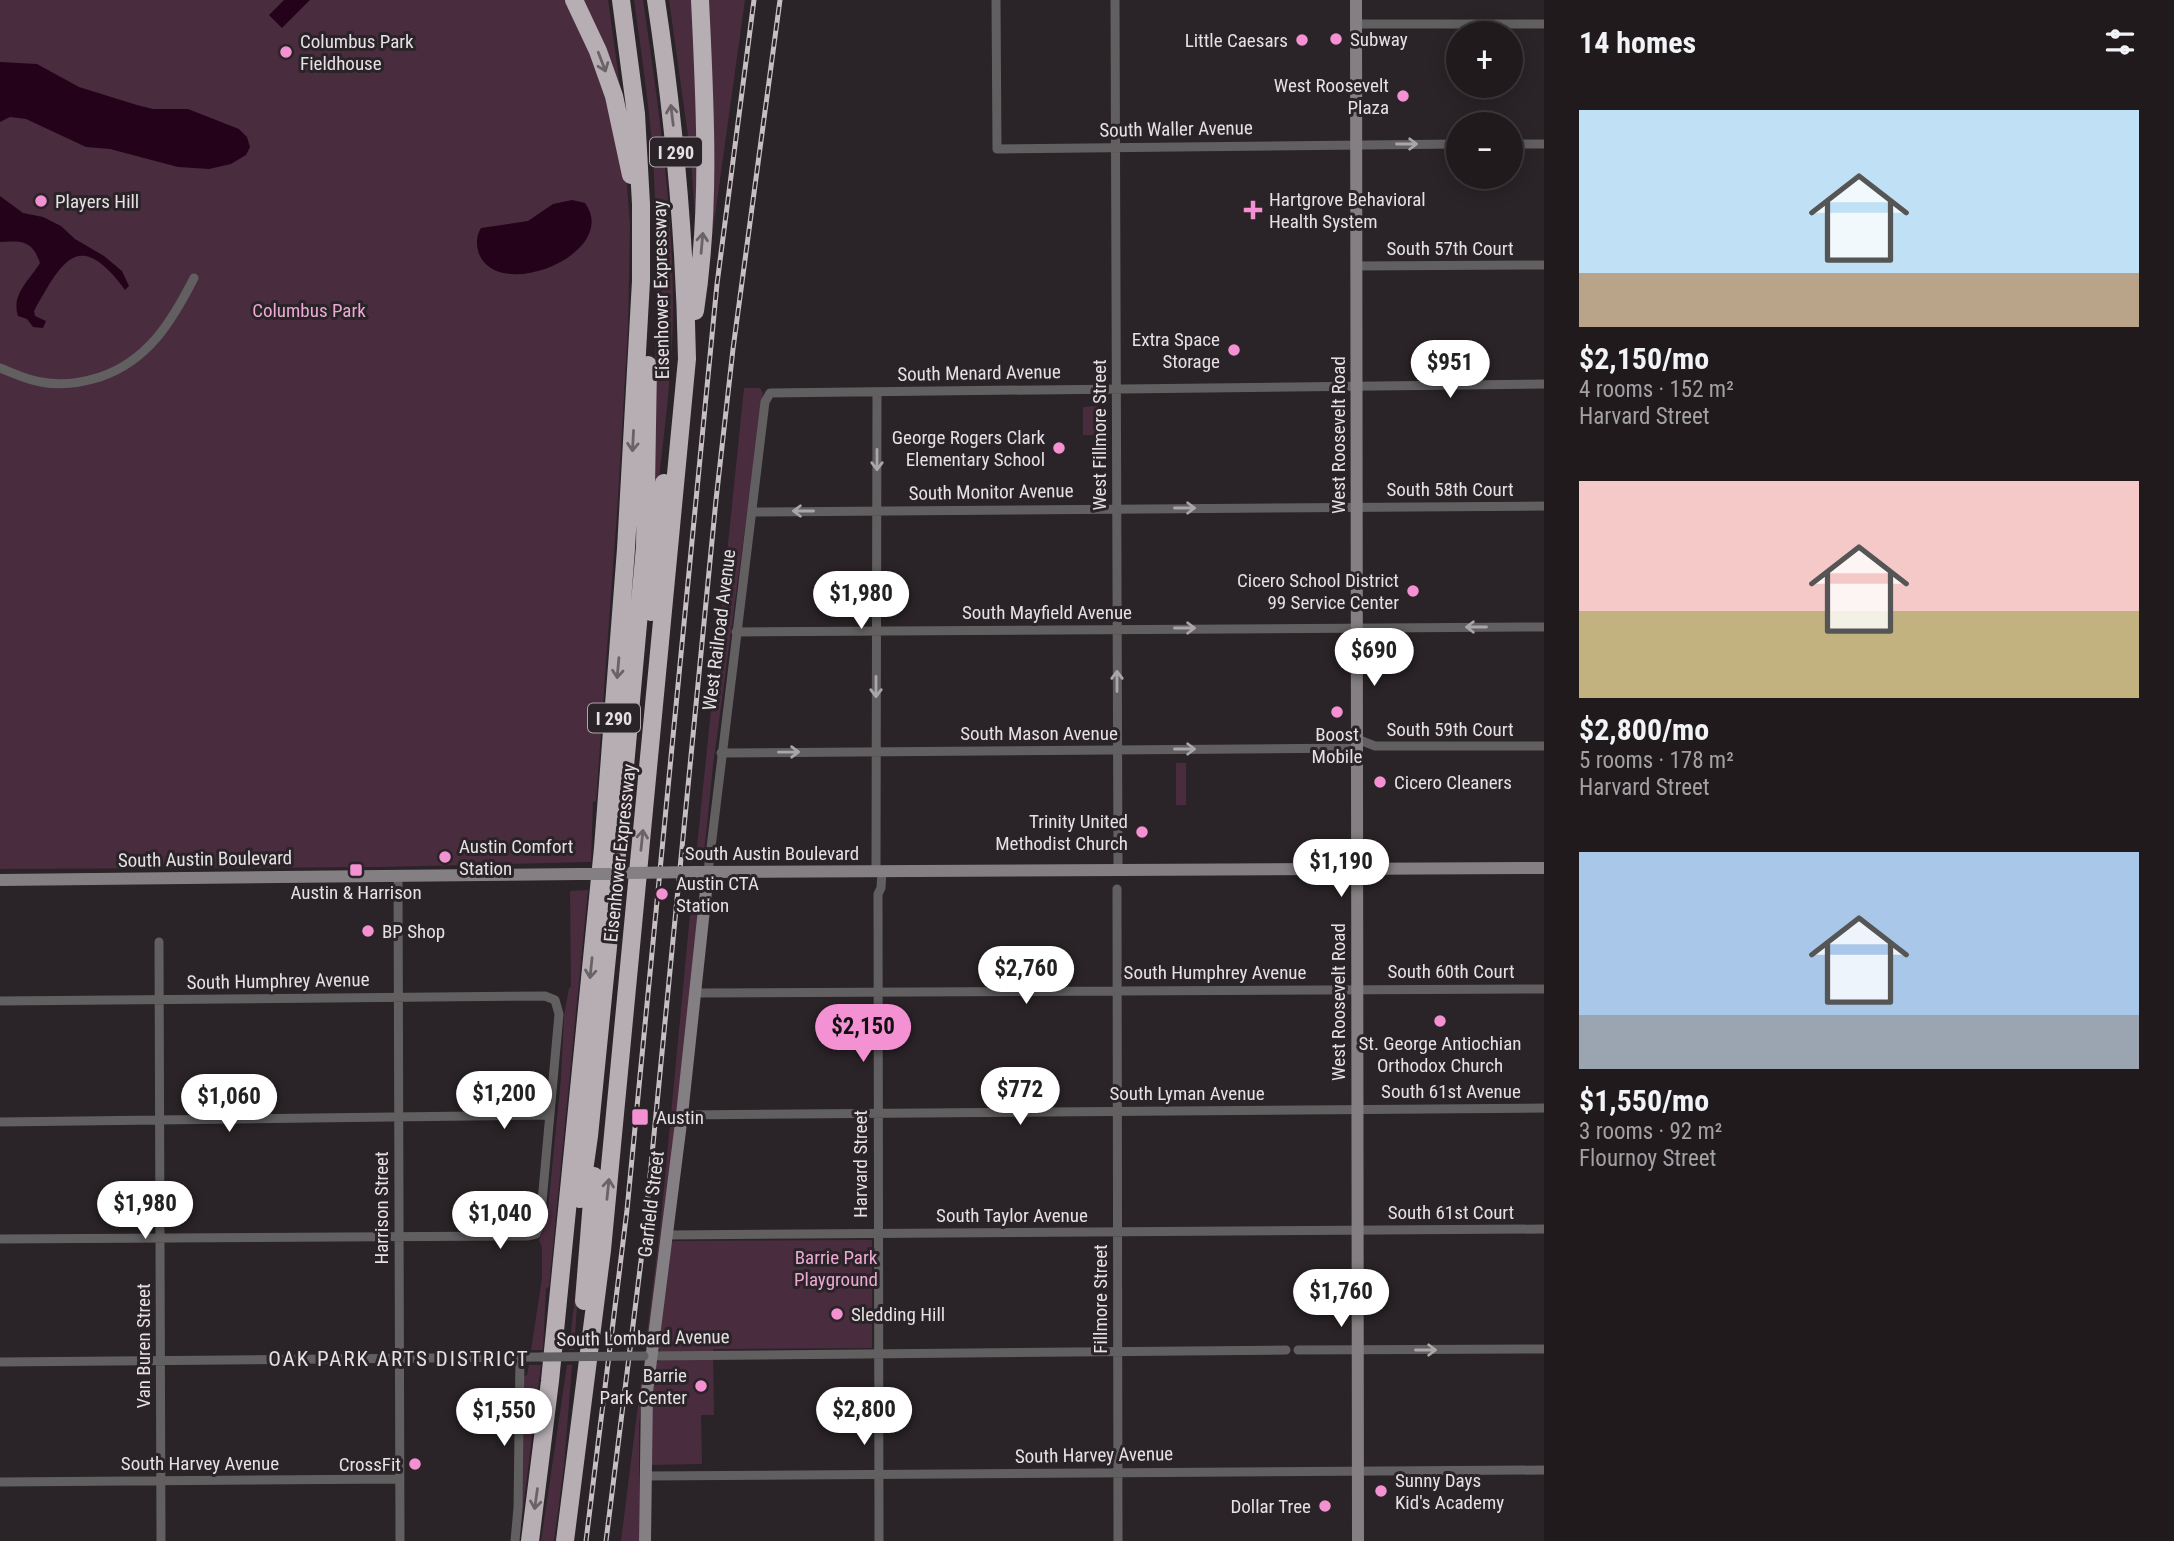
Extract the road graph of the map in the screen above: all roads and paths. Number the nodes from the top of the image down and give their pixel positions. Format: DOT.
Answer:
graph roads {
  1 [pos="574,0"];
  2 [pos="621,0"];
  3 [pos="656,0"];
  4 [pos="700,0"];
  5 [pos="996,0"];
  6 [pos="1115,0"];
  7 [pos="1356,0"];
  8 [pos="1356,24"];
  9 [pos="1544,24"];
  10 [pos="1446,144"];
  11 [pos="1523,144"];
  12 [pos="1544,144"];
  13 [pos="1356,145"];
  14 [pos="1115,148"];
  15 [pos="640,153"];
  16 [pos="641,204"];
  17 [pos="1544,265"];
  18 [pos="1356,266"];
  19 [pos="194,278"];
  20 [pos="686,305"];
  21 [pos="687,359"];
  22 [pos="0,368"];
  23 [pos="1544,384"];
  24 [pos="1357,385"];
  25 [pos="1116,388"];
  26 [pos="877,391"];
  27 [pos="770,393"];
  28 [pos="1544,506"];
  29 [pos="1357,507"];
  30 [pos="1116,509"];
  31 [pos="876,510"];
  32 [pos="752,512"];
  33 [pos="1357,627"];
  34 [pos="1544,627"];
  35 [pos="1117,629"];
  36 [pos="876,631"];
  37 [pos="736,632"];
  38 [pos="1357,744"];
  39 [pos="1544,746"];
  40 [pos="1117,749"];
  41 [pos="876,752"];
  42 [pos="721,753"];
  43 [pos="1357,868"];
  44 [pos="1544,868"];
  45 [pos="1118,870"];
  46 [pos="879,871"];
  47 [pos="701,872"];
  48 [pos="620,873"];
  49 [pos="398,876"];
  50 [pos="0,880"];
  51 [pos="1117,889"];
  52 [pos="159,942"];
  53 [pos="1358,989"];
  54 [pos="1544,989"];
  55 [pos="1117,990"];
  56 [pos="878,992"];
  57 [pos="695,993"];
  58 [pos="398,997"];
  59 [pos="159,999"];
  60 [pos="0,1001"];
  61 [pos="1544,1108"];
  62 [pos="1358,1109"];
  63 [pos="1117,1111"];
  64 [pos="877,1113"];
  65 [pos="550,1115"];
  66 [pos="682,1115"];
  67 [pos="399,1118"];
  68 [pos="159,1120"];
  69 [pos="0,1122"];
  70 [pos="1544,1229"];
  71 [pos="1358,1230"];
  72 [pos="1117,1232"];
  73 [pos="878,1233"];
  74 [pos="667,1235"];
  75 [pos="399,1236"];
  76 [pos="160,1238"];
  77 [pos="0,1240"];
  78 [pos="560,1282"];
  79 [pos="1544,1349"];
  80 [pos="1286,1350"];
  81 [pos="1298,1350"];
  82 [pos="1358,1350"];
  83 [pos="1118,1352"];
  84 [pos="879,1353"];
  85 [pos="648,1356"];
  86 [pos="520,1357"];
  87 [pos="399,1359"];
  88 [pos="160,1360"];
  89 [pos="0,1362"];
  90 [pos="583,1402"];
  91 [pos="1358,1470"];
  92 [pos="1544,1470"];
  93 [pos="1118,1472"];
  94 [pos="879,1474"];
  95 [pos="645,1476"];
  96 [pos="400,1479"];
  97 [pos="161,1481"];
  98 [pos="0,1482"];
  99 [pos="161,1541"];
  100 [pos="400,1541"];
  101 [pos="515,1541"];
  102 [pos="530,1541"];
  103 [pos="565,1541"];
  104 [pos="645,1541"];
  105 [pos="879,1541"];
  106 [pos="1118,1541"];
  107 [pos="1358,1541"];
  1 -- 16 [label="highway, one-way"];
  2 -- 15 [label="highway, Eisenhower Expressway / I 290"];
  20 -- 3 [label="highway, Eisenhower Expressway / I 290, one-way"];
  21 -- 4 [label="highway, one-way"];
  5 -- 14 [label="street, South Waller Avenue"];
  6 -- 14 [label="street, West Fillmore Street"];
  7 -- 8 [label="street, West Roosevelt Road"];
  8 -- 9 [label="street"];
  8 -- 13 [label="street, West Roosevelt Road"];
  13 -- 10 [label="street, South Waller Avenue, one-way"];
  11 -- 12 [label="street"];
  13 -- 14 [label="street, South Waller Avenue"];
  13 -- 18 [label="street, West Roosevelt Road"];
  14 -- 25 [label="street, West Fillmore Street"];
  15 -- 16 [label="highway, Eisenhower Expressway / I 290"];
  15 -- 48 [label="highway"];
  16 -- 78 [label="highway, Eisenhower Expressway / I 290, one-way"];
  17 -- 18 [label="street, South 57th Court"];
  18 -- 24 [label="street, West Roosevelt Road"];
  19 -- 22 [label="street"];
  20 -- 21 [label="highway, Eisenhower Expressway / I 290"];
  20 -- 48 [label="highway"];
  90 -- 21 [label="highway, Eisenhower Expressway / I 290, one-way"];
  23 -- 24 [label="street, South Menard Avenue"];
  24 -- 25 [label="street, South Menard Avenue"];
  24 -- 29 [label="street, West Roosevelt Road"];
  25 -- 26 [label="street, South Menard Avenue"];
  25 -- 30 [label="street, West Fillmore Street"];
  26 -- 27 [label="street, South Menard Avenue"];
  26 -- 31 [label="street, Harvard Street, one-way"];
  27 -- 32 [label="street, West Railroad Avenue"];
  28 -- 29 [label="street, South 58th Court"];
  30 -- 29 [label="street, South Monitor Avenue, one-way"];
  29 -- 33 [label="street, West Roosevelt Road"];
  30 -- 31 [label="street, South Monitor Avenue"];
  30 -- 35 [label="street, West Fillmore Street"];
  31 -- 32 [label="street, South Monitor Avenue, one-way"];
  31 -- 36 [label="street, Harvard Street"];
  32 -- 37 [label="street, West Railroad Avenue"];
  34 -- 33 [label="street, South Mayfield Avenue, one-way"];
  35 -- 33 [label="street, South Mayfield Avenue, one-way"];
  33 -- 38 [label="street, West Roosevelt Road"];
  35 -- 36 [label="street, South Mayfield Avenue"];
  40 -- 35 [label="street, West Fillmore Street, one-way"];
  36 -- 37 [label="street, South Mayfield Avenue"];
  36 -- 41 [label="street, Harvard Street, one-way"];
  37 -- 42 [label="street, West Railroad Avenue"];
  38 -- 39 [label="street, South 59th Court"];
  40 -- 38 [label="street, South Mason Avenue, one-way"];
  38 -- 43 [label="street, West Roosevelt Road"];
  40 -- 41 [label="street, South Mason Avenue"];
  40 -- 45 [label="street, West Fillmore Street"];
  42 -- 41 [label="street, South Mason Avenue, one-way"];
  41 -- 46 [label="street, Harvard Street"];
  42 -- 47 [label="street, West Railroad Avenue"];
  43 -- 44 [label="street, South Austin Boulevard"];
  43 -- 45 [label="street, South Austin Boulevard"];
  43 -- 53 [label="street, West Roosevelt Road"];
  45 -- 46 [label="street, South Austin Boulevard"];
  46 -- 47 [label="street, South Austin Boulevard"];
  46 -- 56 [label="street, Harvard Street"];
  47 -- 48 [label="street, South Austin Boulevard, bridge"];
  47 -- 57 [label="street, Garfield Street"];
  48 -- 49 [label="street, South Austin Boulevard, bridge"];
  48 -- 78 [label="highway"];
  48 -- 90 [label="highway"];
  49 -- 50 [label="street, South Austin Boulevard"];
  49 -- 58 [label="street, Harrison Street"];
  51 -- 55 [label="street, Fillmore Street"];
  52 -- 59 [label="street, Van Buren Street"];
  53 -- 54 [label="street, South 60th Court"];
  53 -- 55 [label="street, South Humphrey Avenue"];
  53 -- 62 [label="street, West Roosevelt Road"];
  55 -- 56 [label="street, South Humphrey Avenue"];
  55 -- 63 [label="street, Fillmore Street"];
  56 -- 57 [label="street, South Humphrey Avenue"];
  56 -- 64 [label="street, Harvard Street"];
  57 -- 66 [label="street, Garfield Street"];
  58 -- 59 [label="street, South Humphrey Avenue"];
  58 -- 65 [label="street, South Humphrey Avenue"];
  58 -- 67 [label="street, Harrison Street"];
  59 -- 60 [label="street, South Humphrey Avenue"];
  59 -- 68 [label="street, Van Buren Street"];
  61 -- 62 [label="street, South 61st Avenue"];
  62 -- 63 [label="street, South Lyman Avenue"];
  62 -- 71 [label="street, West Roosevelt Road"];
  63 -- 64 [label="street, South Lyman Avenue"];
  63 -- 72 [label="street, Fillmore Street"];
  64 -- 66 [label="street, South Lyman Avenue"];
  64 -- 73 [label="street, Harvard Street"];
  65 -- 67 [label="street"];
  65 -- 75 [label="street"];
  66 -- 74 [label="street, Garfield Street"];
  67 -- 68 [label="street"];
  67 -- 75 [label="street, Harrison Street"];
  68 -- 69 [label="street"];
  68 -- 76 [label="street, Van Buren Street"];
  70 -- 71 [label="street, South 61st Court"];
  71 -- 72 [label="street, South Taylor Avenue"];
  71 -- 82 [label="street, West Roosevelt Road"];
  72 -- 73 [label="street, South Taylor Avenue"];
  72 -- 83 [label="street, Fillmore Street"];
  73 -- 74 [label="street, South Taylor Avenue"];
  73 -- 84 [label="street, Harvard Street"];
  74 -- 85 [label="street, Garfield Street"];
  75 -- 76 [label="street"];
  75 -- 87 [label="street, Harrison Street"];
  76 -- 77 [label="street"];
  76 -- 88 [label="street, Van Buren Street"];
  78 -- 102 [label="highway, Eisenhower Expressway / I 290, one-way"];
  82 -- 79 [label="street, one-way"];
  80 -- 83 [label="street, South Lombard Avenue"];
  81 -- 82 [label="street"];
  82 -- 91 [label="street, West Roosevelt Road"];
  83 -- 84 [label="street, South Lombard Avenue"];
  83 -- 93 [label="street, Fillmore Street"];
  84 -- 85 [label="street, South Lombard Avenue"];
  84 -- 94 [label="street, Harvard Street"];
  85 -- 86 [label="street, South Lombard Avenue, bridge"];
  85 -- 95 [label="street, Garfield Street"];
  86 -- 87 [label="street, South Lombard Avenue"];
  86 -- 101 [label="street"];
  87 -- 88 [label="street, South Lombard Avenue"];
  87 -- 96 [label="street, Harrison Street"];
  88 -- 89 [label="street, South Lombard Avenue"];
  88 -- 97 [label="street, Van Buren Street"];
  90 -- 103 [label="highway, Eisenhower Expressway / I 290"];
  91 -- 92 [label="street, South Harvey Avenue"];
  91 -- 93 [label="street, South Harvey Avenue"];
  91 -- 107 [label="street, West Roosevelt Road"];
  93 -- 94 [label="street, South Harvey Avenue"];
  93 -- 106 [label="street, Fillmore Street"];
  94 -- 95 [label="street, South Harvey Avenue"];
  94 -- 105 [label="street, Harvard Street"];
  95 -- 104 [label="street, Garfield Street"];
  96 -- 97 [label="street, South Harvey Avenue"];
  96 -- 100 [label="street, Harrison Street"];
  97 -- 98 [label="street, South Harvey Avenue"];
  97 -- 99 [label="street, Van Buren Street"];
}
